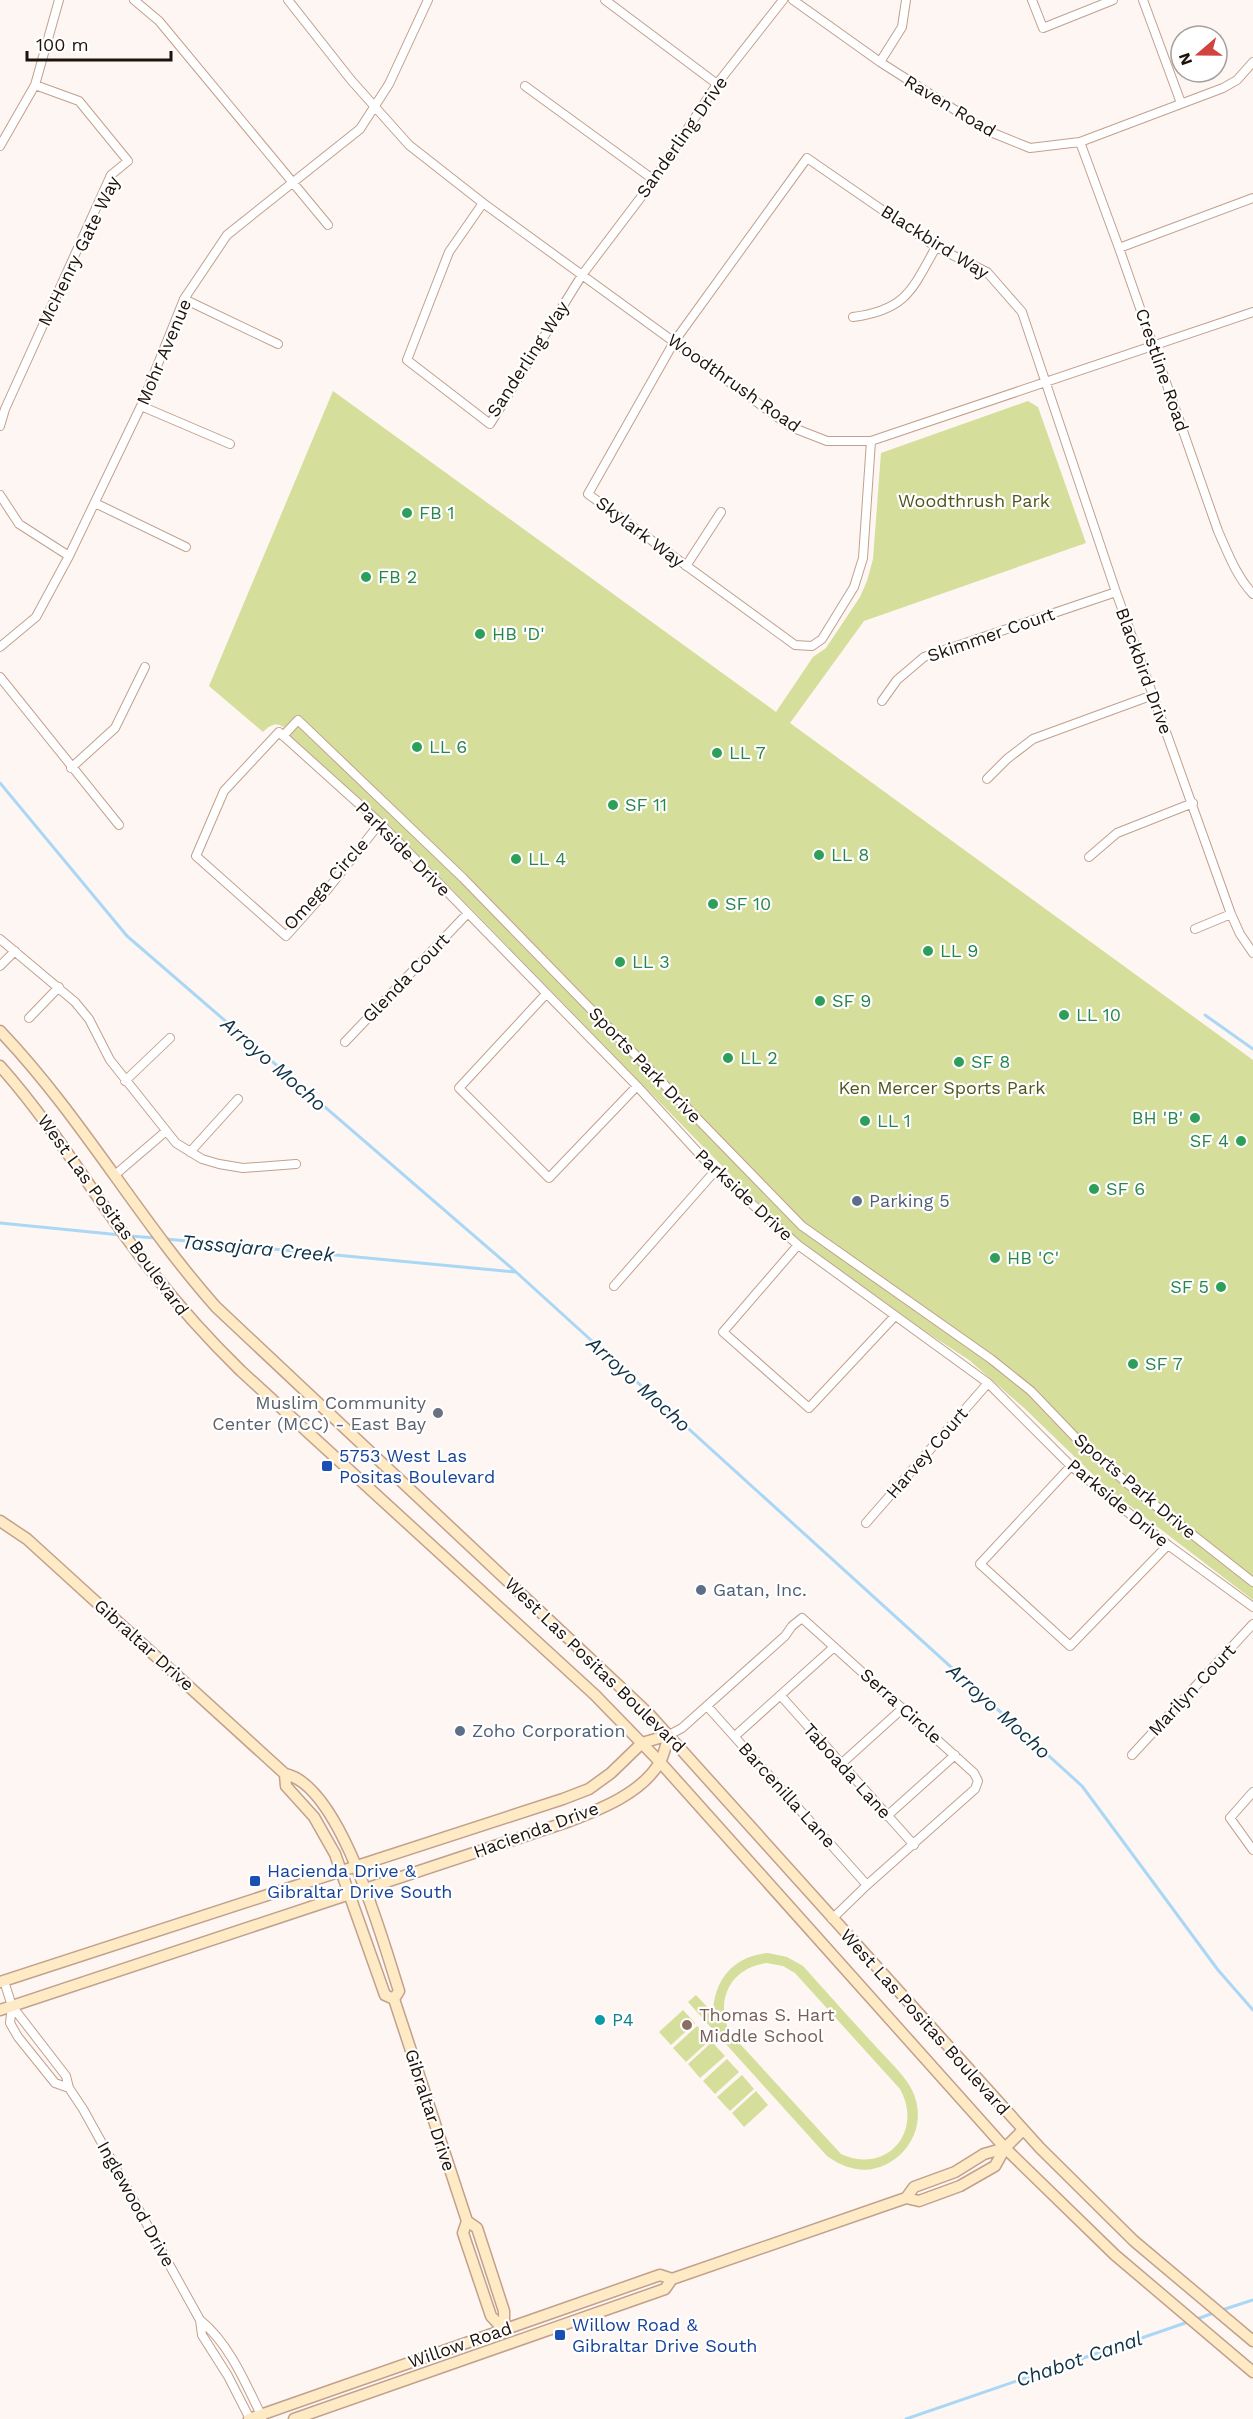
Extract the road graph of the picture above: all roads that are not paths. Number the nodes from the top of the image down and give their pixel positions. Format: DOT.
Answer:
graph roads {
  1 [pos="59,0"];
  2 [pos="134,0"];
  3 [pos="288,0"];
  4 [pos="428,0"];
  5 [pos="605,0"];
  6 [pos="783,0"];
  7 [pos="793,0"];
  8 [pos="906,0"];
  9 [pos="1032,0"];
  10 [pos="1113,0"];
  11 [pos="1143,0"];
  12 [pos="880,62"];
  13 [pos="1253,62"];
  14 [pos="717,84"];
  15 [pos="35,85"];
  16 [pos="525,86"];
  17 [pos="1181,103"];
  18 [pos="376,108"];
  19 [pos="1080,142"];
  20 [pos="0,146"];
  21 [pos="807,158"];
  22 [pos="654,180"];
  23 [pos="292,182"];
  24 [pos="1253,198"];
  25 [pos="483,203"];
  26 [pos="328,225"];
  27 [pos="936,247"];
  28 [pos="1119,248"];
  29 [pos="582,275"];
  30 [pos="184,299"];
  31 [pos="1253,312"];
  32 [pos="853,317"];
  33 [pos="674,342"];
  34 [pos="278,344"];
  35 [pos="1154,347"];
  36 [pos="1045,384"];
  37 [pos="141,406"];
  38 [pos="0,426"];
  39 [pos="871,441"];
  40 [pos="230,444"];
  41 [pos="0,495"];
  42 [pos="95,503"];
  43 [pos="721,512"];
  44 [pos="186,547"];
  45 [pos="69,556"];
  46 [pos="686,566"];
  47 [pos="1116,592"];
  48 [pos="1253,594"];
  49 [pos="0,647"];
  50 [pos="145,667"];
  51 [pos="0,677"];
  52 [pos="1153,695"];
  53 [pos="882,701"];
  54 [pos="281,734"];
  55 [pos="71,768"];
  56 [pos="987,779"];
  57 [pos="1193,803"];
  58 [pos="380,823"];
  59 [pos="119,825"];
  60 [pos="1089,857"];
  61 [pos="467,914"];
  62 [pos="1231,914"];
  63 [pos="1195,929"];
  64 [pos="0,939"];
  65 [pos="15,951"];
  66 [pos="1253,953"];
  67 [pos="0,966"];
  68 [pos="59,987"];
  69 [pos="546,994"];
  70 [pos="29,1018"];
  71 [pos="0,1031"];
  72 [pos="170,1038"];
  73 [pos="345,1042"];
  74 [pos="0,1066"];
  75 [pos="125,1081"];
  76 [pos="637,1086"];
  77 [pos="238,1099"];
  78 [pos="165,1132"];
  79 [pos="190,1152"];
  80 [pos="296,1164"];
  81 [pos="715,1171"];
  82 [pos="116,1174"];
  83 [pos="798,1245"];
  84 [pos="614,1286"];
  85 [pos="894,1317"];
  86 [pos="988,1383"];
  87 [pos="1071,1466"];
  88 [pos="0,1521"];
  89 [pos="866,1523"];
  90 [pos="1168,1545"];
  91 [pos="1253,1582"];
  92 [pos="1253,1607"];
  93 [pos="1253,1624"];
  94 [pos="834,1647"];
  95 [pos="781,1696"];
  96 [pos="707,1706"];
  97 [pos="903,1708"];
  98 [pos="669,1736"];
  99 [pos="735,1736"];
  100 [pos="642,1743"];
  101 [pos="955,1755"];
  102 [pos="1132,1755"];
  103 [pos="660,1762"];
  104 [pos="841,1764"];
  105 [pos="285,1774"];
  106 [pos="1253,1792"];
  107 [pos="887,1816"];
  108 [pos="914,1845"];
  109 [pos="1253,1850"];
  110 [pos="357,1867"];
  111 [pos="342,1872"];
  112 [pos="867,1884"];
  113 [pos="365,1889"];
  114 [pos="350,1894"];
  115 [pos="832,1919"];
  116 [pos="2,1982"];
  117 [pos="393,1999"];
  118 [pos="12,2006"];
  119 [pos="0,2010"];
  120 [pos="69,2088"];
  121 [pos="1023,2130"];
  122 [pos="1005,2148"];
  123 [pos="906,2198"];
  124 [pos="672,2279"];
  125 [pos="200,2320"];
  126 [pos="504,2330"];
  127 [pos="1253,2341"];
  128 [pos="508,2344"];
  129 [pos="1253,2372"];
  130 [pos="262,2417"];
  131 [pos="249,2419"];
  132 [pos="294,2419"];
  1 -- 15 [label="street"];
  2 -- 23 [label="street"];
  3 -- 18 [label="street, Woodthrush Road"];
  4 -- 18 [label="street, Mohr Avenue"];
  5 -- 14 [label="street"];
  6 -- 14 [label="street, Sanderling Drive"];
  7 -- 12 [label="street, Raven Road"];
  8 -- 12 [label="street"];
  9 -- 10 [label="street"];
  11 -- 17 [label="street"];
  12 -- 19 [label="street, Raven Road"];
  13 -- 17 [label="street, Raven Road"];
  14 -- 22 [label="street, Sanderling Drive"];
  15 -- 20 [label="street"];
  15 -- 38 [label="street, McHenry Gate Way"];
  16 -- 22 [label="street"];
  17 -- 19 [label="street, Raven Road"];
  18 -- 23 [label="street, Mohr Avenue"];
  18 -- 25 [label="street, Woodthrush Road"];
  19 -- 28 [label="street, Crestline Road"];
  21 -- 27 [label="street, Blackbird Way"];
  21 -- 33 [label="street, Skylark Way"];
  22 -- 29 [label="street, Sanderling Drive"];
  23 -- 26 [label="street"];
  23 -- 30 [label="street, Mohr Avenue"];
  24 -- 28 [label="street"];
  25 -- 29 [label="street, Woodthrush Road"];
  25 -- 29 [label="street, Sanderling Way"];
  27 -- 32 [label="street"];
  27 -- 36 [label="street, Blackbird Way"];
  28 -- 35 [label="street, Crestline Road"];
  29 -- 33 [label="street, Woodthrush Road"];
  30 -- 34 [label="street"];
  30 -- 37 [label="street, Mohr Avenue"];
  31 -- 35 [label="street, Woodthrush Road"];
  33 -- 39 [label="street, Woodthrush Road"];
  33 -- 46 [label="street, Skylark Way"];
  35 -- 36 [label="street, Woodthrush Road"];
  35 -- 48 [label="street, Crestline Road"];
  36 -- 39 [label="street, Woodthrush Road"];
  36 -- 47 [label="street, Blackbird Drive"];
  37 -- 40 [label="street"];
  37 -- 42 [label="street, Mohr Avenue"];
  39 -- 46 [label="street, Skylark Way"];
  41 -- 45 [label="street"];
  42 -- 44 [label="street"];
  42 -- 45 [label="street, Mohr Avenue"];
  43 -- 46 [label="street"];
  45 -- 49 [label="street, Mohr Avenue"];
  47 -- 52 [label="street, Blackbird Drive"];
  47 -- 53 [label="street, Skimmer Court"];
  50 -- 55 [label="street"];
  51 -- 55 [label="street"];
  52 -- 56 [label="street"];
  52 -- 57 [label="street, Blackbird Drive"];
  54 -- 58 [label="street, Parkside Drive"];
  54 -- 58 [label="street, Omega Circle"];
  54 -- 91 [label="street, Sports Park Drive"];
  55 -- 59 [label="street"];
  57 -- 60 [label="street"];
  57 -- 62 [label="street, Blackbird Drive"];
  58 -- 61 [label="street, Parkside Drive"];
  61 -- 69 [label="street, Parkside Drive"];
  61 -- 73 [label="street, Glenda Court"];
  62 -- 63 [label="street"];
  62 -- 66 [label="street, Blackbird Drive"];
  64 -- 65 [label="street"];
  65 -- 67 [label="street"];
  65 -- 68 [label="street"];
  68 -- 70 [label="street"];
  68 -- 75 [label="street"];
  69 -- 76 [label="street, Parkside Drive"];
  69 -- 76 [label="street"];
  71 -- 82 [label="main road, West Las Positas Boulevard"];
  72 -- 75 [label="street"];
  74 -- 100 [label="main road, West Las Positas Boulevard"];
  75 -- 78 [label="street"];
  76 -- 81 [label="street, Parkside Drive"];
  77 -- 79 [label="street"];
  78 -- 79 [label="street"];
  78 -- 82 [label="street"];
  79 -- 80 [label="street"];
  81 -- 83 [label="street, Parkside Drive"];
  81 -- 84 [label="street"];
  82 -- 98 [label="main road, West Las Positas Boulevard"];
  83 -- 85 [label="street, Parkside Drive"];
  83 -- 85 [label="street"];
  85 -- 86 [label="street, Parkside Drive"];
  86 -- 87 [label="street, Parkside Drive"];
  86 -- 89 [label="street, Harvey Court"];
  87 -- 90 [label="street, Parkside Drive"];
  87 -- 90 [label="street"];
  88 -- 105 [label="main road, Gibraltar Drive"];
  90 -- 92 [label="street, Parkside Drive"];
  93 -- 102 [label="street, Marilyn Court"];
  94 -- 95 [label="street"];
  94 -- 96 [label="street, Serra Circle"];
  94 -- 97 [label="street, Serra Circle"];
  95 -- 99 [label="street"];
  95 -- 104 [label="street, Taboada Lane"];
  96 -- 98 [label="street, Serra Circle"];
  96 -- 99 [label="street, Barcenilla Lane"];
  97 -- 101 [label="street, Serra Circle"];
  97 -- 104 [label="street"];
  98 -- 100 [label="main road, Hacienda Drive"];
  98 -- 103 [label="main road, Hacienda Drive"];
  98 -- 115 [label="main road, West Las Positas Boulevard"];
  99 -- 112 [label="street, Barcenilla Lane"];
  100 -- 103 [label="main road, West Las Positas Boulevard"];
  100 -- 110 [label="main road, Hacienda Drive"];
  101 -- 107 [label="street"];
  101 -- 108 [label="street, Serra Circle"];
  103 -- 113 [label="main road, Hacienda Drive"];
  103 -- 122 [label="main road, West Las Positas Boulevard"];
  104 -- 107 [label="street, Taboada Lane"];
  105 -- 110 [label="main road, Gibraltar Drive"];
  105 -- 111 [label="main road, Gibraltar Drive"];
  106 -- 109 [label="street"];
  107 -- 108 [label="street, Taboada Lane"];
  108 -- 112 [label="street, Serra Circle"];
  110 -- 111 [label="main road, Hacienda Drive"];
  110 -- 113 [label="main road, Gibraltar Drive"];
  111 -- 114 [label="main road, Gibraltar Drive"];
  111 -- 116 [label="main road, Hacienda Drive"];
  112 -- 115 [label="street, Serra Circle"];
  113 -- 114 [label="main road, Hacienda Drive"];
  113 -- 117 [label="main road, Gibraltar Drive"];
  114 -- 117 [label="main road, Gibraltar Drive"];
  114 -- 118 [label="main road, Hacienda Drive"];
  115 -- 121 [label="main road, West Las Positas Boulevard"];
  116 -- 118 [label="street, Inglewood Drive"];
  117 -- 126 [label="main road, Gibraltar Drive"];
  118 -- 119 [label="main road, Hacienda Drive"];
  118 -- 120 [label="street, Inglewood Drive"];
  118 -- 120 [label="street, Inglewood Drive"];
  120 -- 125 [label="street, Inglewood Drive"];
  121 -- 122 [label="main road, Willow Road"];
  121 -- 127 [label="main road, West Las Positas Boulevard"];
  122 -- 123 [label="main road, Willow Road"];
  122 -- 123 [label="main road, Willow Road"];
  122 -- 129 [label="main road, West Las Positas Boulevard"];
  123 -- 124 [label="main road, Willow Road"];
  124 -- 126 [label="main road, Willow Road"];
  124 -- 128 [label="main road, Willow Road"];
  125 -- 130 [label="street, Inglewood Drive"];
  125 -- 131 [label="street, Inglewood Drive"];
  126 -- 128 [label="main road, Gibraltar Drive"];
  126 -- 130 [label="main road, Willow Road"];
  128 -- 132 [label="main road, Willow Road"];
  130 -- 131 [label="main road, Willow Road"];
}
